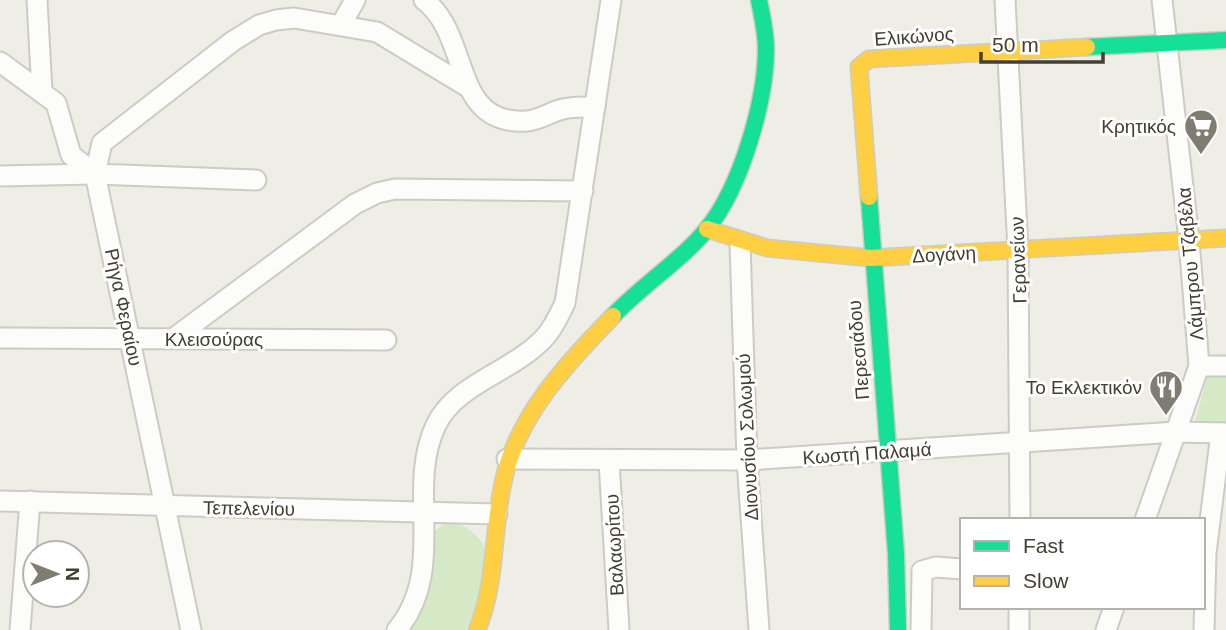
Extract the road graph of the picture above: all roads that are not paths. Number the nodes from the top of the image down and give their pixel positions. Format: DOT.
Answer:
graph roads {
  1 [pos="37,0"];
  2 [pos="355,0"];
  3 [pos="424,0"];
  4 [pos="611,0"];
  5 [pos="759,0"];
  6 [pos="1005,0"];
  7 [pos="1162,0"];
  8 [pos="341,25"];
  9 [pos="1226,40"];
  10 [pos="1168,43"];
  11 [pos="1007,51"];
  12 [pos="0,62"];
  13 [pos="859,66"];
  14 [pos="466,86"];
  15 [pos="42,92"];
  16 [pos="595,107"];
  17 [pos="95,174"];
  18 [pos="0,176"];
  19 [pos="256,180"];
  20 [pos="583,191"];
  21 [pos="707,229"];
  22 [pos="1226,238"];
  23 [pos="1189,240"];
  24 [pos="740,243"];
  25 [pos="1018,250"];
  26 [pos="871,258"];
  27 [pos="0,338"];
  28 [pos="174,338"];
  29 [pos="132,340"];
  30 [pos="386,340"];
  31 [pos="1199,366"];
  32 [pos="1226,366"];
  33 [pos="1175,432"];
  34 [pos="1224,433"];
  35 [pos="1020,441"];
  36 [pos="888,452"];
  37 [pos="507,459"];
  38 [pos="747,460"];
  39 [pos="609,461"];
  40 [pos="0,501"];
  41 [pos="30,501"];
  42 [pos="164,506"];
  43 [pos="423,512"];
  44 [pos="497,514"];
  45 [pos="1020,518"];
  46 [pos="1146,518"];
  47 [pos="960,569"];
  48 [pos="1019,609"];
  49 [pos="1113,609"];
  50 [pos="20,630"];
  51 [pos="191,630"];
  52 [pos="397,630"];
  53 [pos="477,630"];
  54 [pos="619,630"];
  55 [pos="759,630"];
  56 [pos="898,630"];
  57 [pos="921,630"];
  58 [pos="1018,630"];
  59 [pos="1106,630"];
  60 [pos="1205,630"];
  1 -- 15 [label="street"];
  2 -- 8 [label="street"];
  3 -- 14 [label="street"];
  4 -- 16 [label="street"];
  5 -- 21 [label="street"];
  6 -- 11 [label="street, Γερανείων"];
  7 -- 10 [label="street, Λάμπρου Τζαβέλα"];
  8 -- 14 [label="street"];
  8 -- 17 [label="street"];
  9 -- 10 [label="street, Ελικώνος"];
  10 -- 11 [label="street, Ελικώνος"];
  10 -- 23 [label="street, Λάμπρου Τζαβέλα"];
  11 -- 13 [label="street, Ελικώνος"];
  11 -- 25 [label="street, Γερανείων"];
  12 -- 15 [label="street"];
  13 -- 26 [label="street, Περεσιάδου"];
  14 -- 16 [label="street"];
  15 -- 17 [label="street"];
  16 -- 20 [label="street"];
  17 -- 18 [label="street"];
  17 -- 19 [label="street"];
  17 -- 29 [label="street, Ρήγα Φεραίου"];
  20 -- 28 [label="street"];
  20 -- 43 [label="street"];
  21 -- 24 [label="street, Δογάνη"];
  21 -- 37 [label="street"];
  22 -- 23 [label="street, Δογάνη"];
  23 -- 25 [label="street, Δογάνη"];
  23 -- 31 [label="street, Λάμπρου Τζαβέλα"];
  24 -- 26 [label="street, Δογάνη"];
  24 -- 38 [label="street, Διονυσίου Σολωμού"];
  25 -- 26 [label="street, Δογάνη"];
  25 -- 35 [label="street, Γερανείων"];
  26 -- 36 [label="street, Περεσιάδου"];
  27 -- 29 [label="street, Κλεισούρας"];
  28 -- 29 [label="street, Κλεισούρας"];
  28 -- 30 [label="street, Κλεισούρας"];
  29 -- 42 [label="street, Ρήγα Φεραίου"];
  31 -- 32 [label="street"];
  31 -- 33 [label="street, Λάμπρου Τζαβέλα"];
  33 -- 34 [label="street, Κωστή Παλαμά"];
  33 -- 35 [label="street, Κωστή Παλαμά"];
  33 -- 46 [label="street, Λάμπρου Τζαβέλα"];
  34 -- 60 [label="street"];
  35 -- 36 [label="street, Κωστή Παλαμά"];
  35 -- 45 [label="street, Γερανείων"];
  36 -- 38 [label="street, Κωστή Παλαμά"];
  36 -- 56 [label="street, Περεσιάδου"];
  37 -- 39 [label="street, Κωστή Παλαμά"];
  37 -- 44 [label="street"];
  38 -- 39 [label="street, Κωστή Παλαμά"];
  38 -- 55 [label="street, Διονυσίου Σολωμού"];
  39 -- 54 [label="street, Βαλαωρίτου"];
  40 -- 41 [label="street, Τεπελενίου"];
  41 -- 42 [label="street, Τεπελενίου"];
  41 -- 50 [label="street"];
  42 -- 43 [label="street, Τεπελενίου"];
  42 -- 51 [label="street, Ρήγα Φεραίου"];
  43 -- 44 [label="street, Τεπελενίου"];
  43 -- 52 [label="street"];
  44 -- 53 [label="street"];
  47 -- 57 [label="street"];
  48 -- 58 [label="street"];
  49 -- 59 [label="street"];
}
